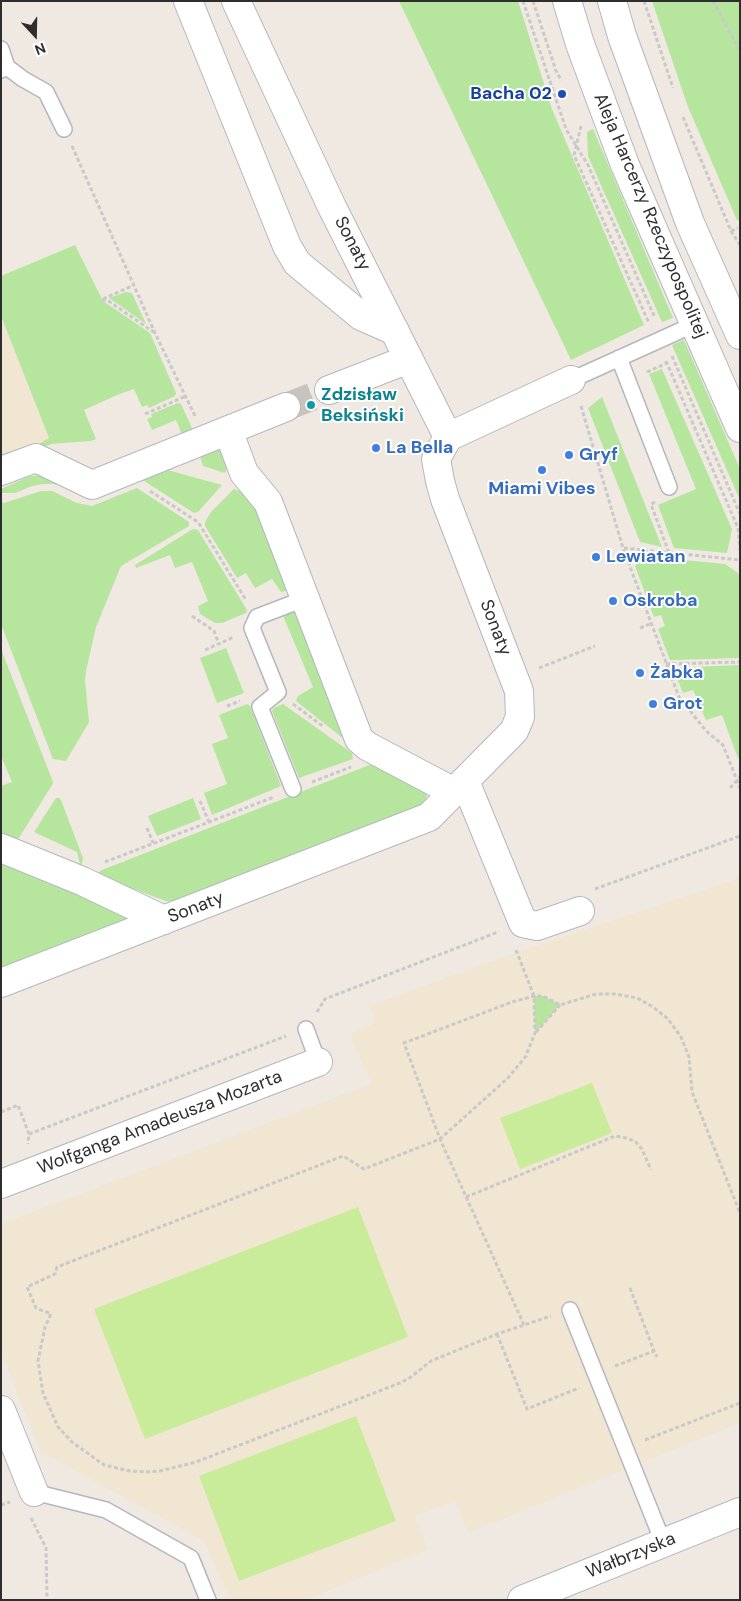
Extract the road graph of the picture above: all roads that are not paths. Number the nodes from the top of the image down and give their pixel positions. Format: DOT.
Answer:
graph roads {
  1 [pos="188,1"];
  2 [pos="236,1"];
  3 [pos="567,1"];
  4 [pos="612,1"];
  5 [pos="1,50"];
  6 [pos="4,68"];
  7 [pos="64,129"];
  8 [pos="695,324"];
  9 [pos="395,331"];
  10 [pos="740,335"];
  11 [pos="619,358"];
  12 [pos="409,359"];
  13 [pos="571,380"];
  14 [pos="329,390"];
  15 [pos="286,407"];
  16 [pos="740,428"];
  17 [pos="217,434"];
  18 [pos="448,437"];
  19 [pos="1,471"];
  20 [pos="669,487"];
  21 [pos="304,599"];
  22 [pos="460,787"];
  23 [pos="293,789"];
  24 [pos="1,848"];
  25 [pos="587,900"];
  26 [pos="164,920"];
  27 [pos="1,983"];
  28 [pos="306,1029"];
  29 [pos="318,1062"];
  30 [pos="1,1184"];
  31 [pos="570,1310"];
  32 [pos="1,1410"];
  33 [pos="31,1503"];
  34 [pos="740,1512"];
  35 [pos="664,1542"];
  36 [pos="208,1600"];
  37 [pos="522,1600"];
  1 -- 9 [label="street"];
  2 -- 9 [label="street, Sonaty"];
  3 -- 8 [label="street, Aleja Harcerzy Rzeczypospolitej"];
  4 -- 10 [label="street, Aleja Harcerzy Rzeczypospolitej"];
  5 -- 6 [label="lane"];
  6 -- 7 [label="lane"];
  8 -- 11 [label="lane"];
  8 -- 16 [label="street, Aleja Harcerzy Rzeczypospolitej"];
  9 -- 12 [label="street, Sonaty"];
  11 -- 13 [label="lane"];
  11 -- 20 [label="lane"];
  12 -- 14 [label="street"];
  12 -- 18 [label="street, Sonaty"];
  13 -- 18 [label="street"];
  15 -- 17 [label="street"];
  17 -- 19 [label="street"];
  17 -- 21 [label="street"];
  18 -- 22 [label="street, Sonaty"];
  21 -- 22 [label="street"];
  21 -- 23 [label="lane"];
  22 -- 25 [label="street"];
  22 -- 26 [label="street, Sonaty"];
  24 -- 26 [label="street"];
  26 -- 27 [label="street, Sonaty"];
  28 -- 29 [label="lane"];
  29 -- 30 [label="street, Wolfganga Amadeusza Mozarta"];
  31 -- 35 [label="lane"];
  32 -- 33 [label="street"];
  33 -- 36 [label="lane"];
  34 -- 35 [label="street, Wałbrzyska"];
  35 -- 37 [label="street, Wałbrzyska"];
}
